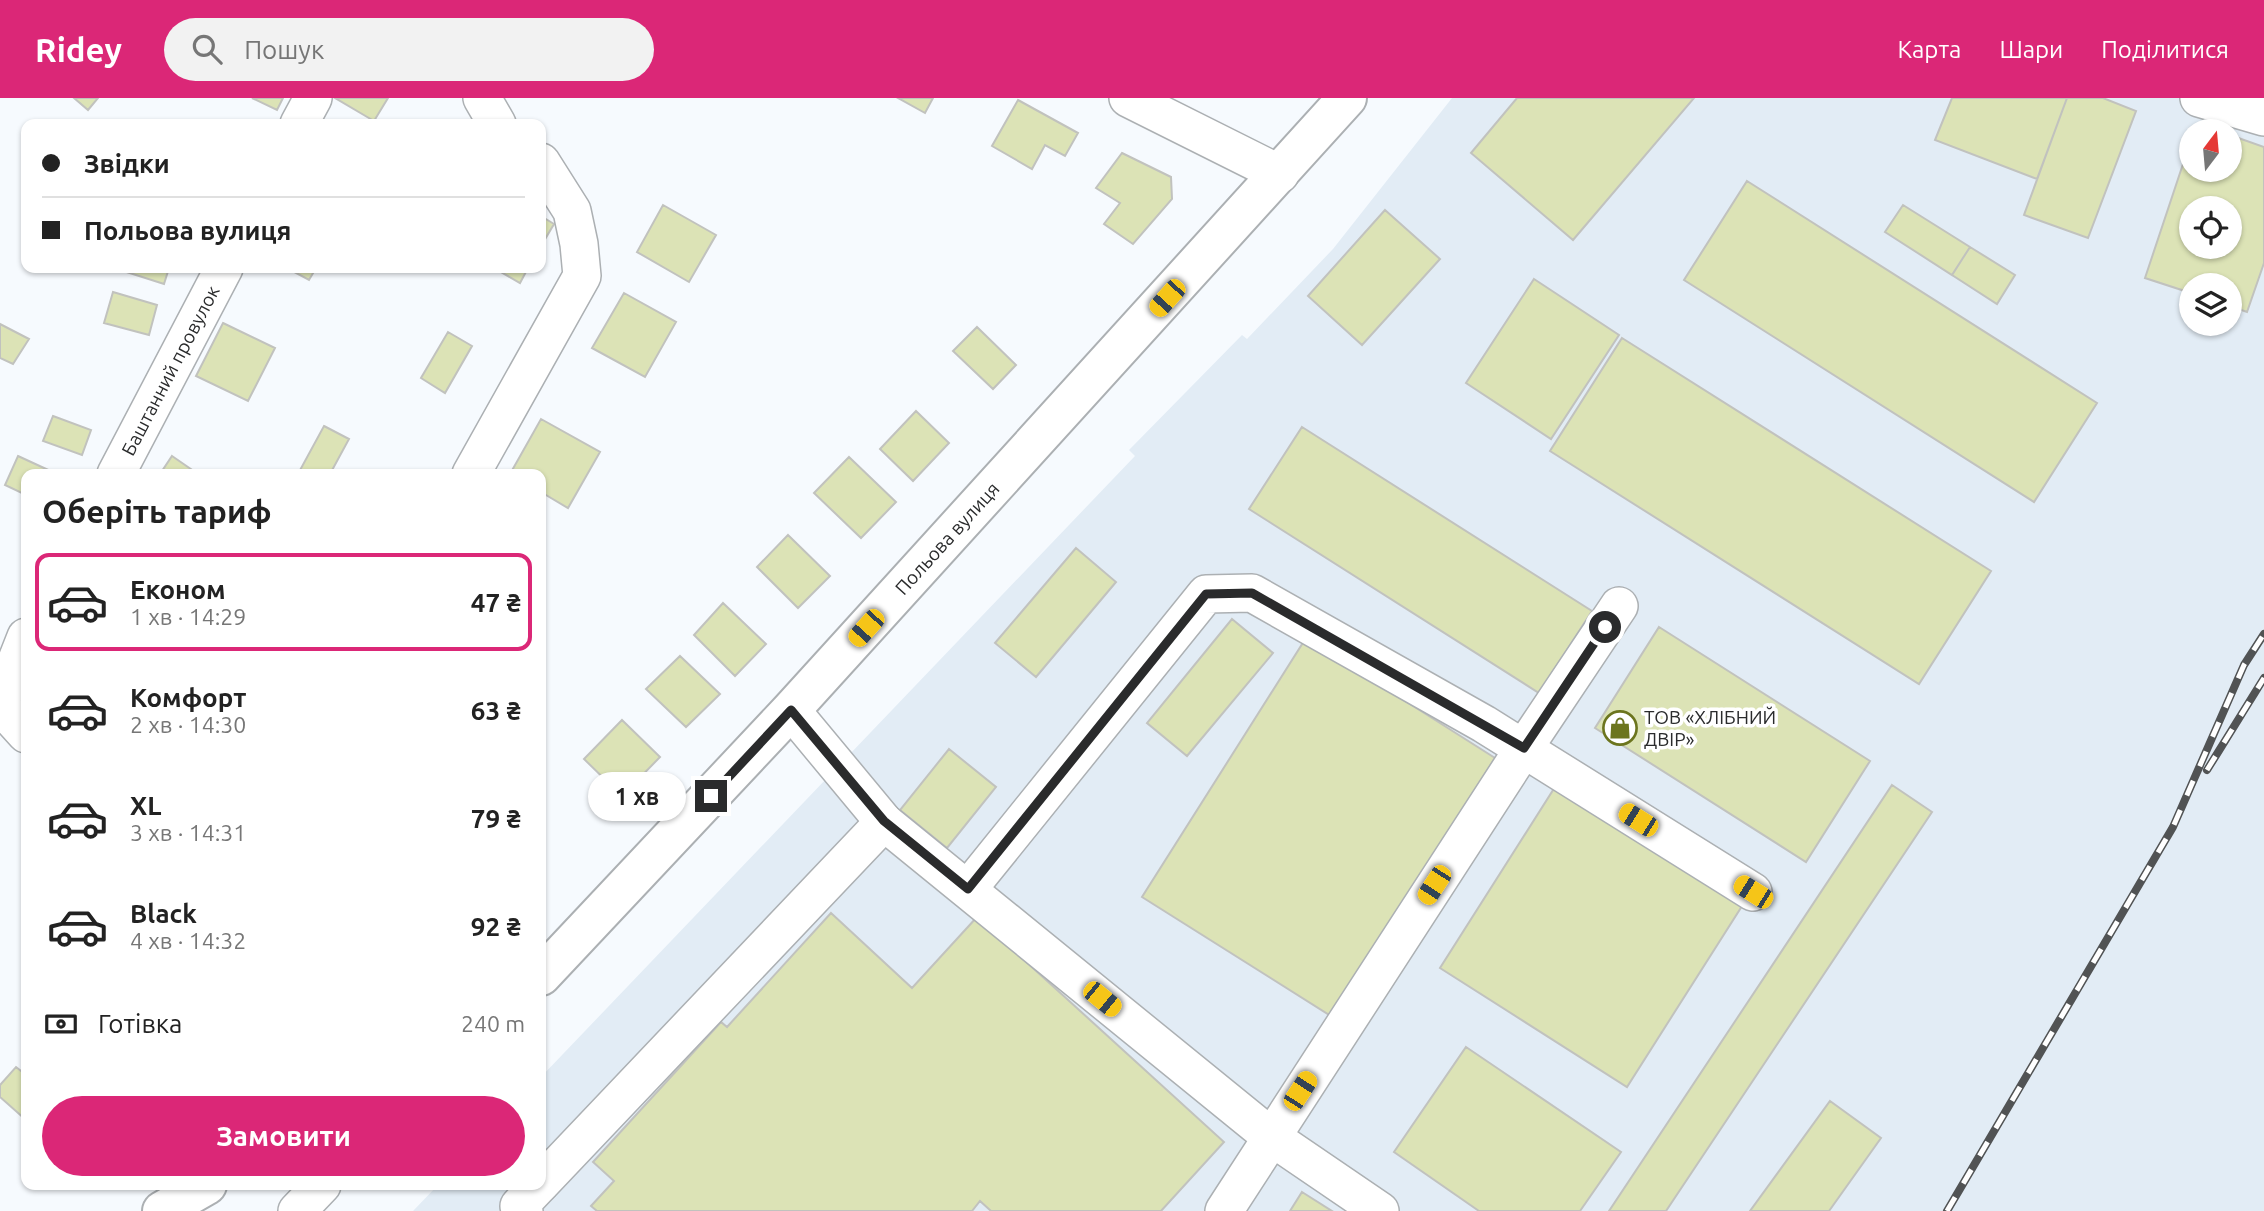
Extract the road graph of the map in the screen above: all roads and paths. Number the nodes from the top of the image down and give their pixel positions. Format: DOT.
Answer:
graph roads {
  1 [pos="313,98"];
  2 [pos="482,98"];
  3 [pos="1128,98"];
  4 [pos="1347,98"];
  5 [pos="2199,98"];
  6 [pos="2264,117"];
  7 [pos="302,119"];
  8 [pos="494,119"];
  9 [pos="546,170"];
  10 [pos="1280,174"];
  11 [pos="221,273"];
  12 [pos="119,469"];
  13 [pos="474,469"];
  14 [pos="1619,606"];
  15 [pos="21,650"];
  16 [pos="0,704"];
  17 [pos="791,710"];
  18 [pos="21,728"];
  19 [pos="1524,748"];
  20 [pos="884,821"];
  21 [pos="968,889"];
  22 [pos="1753,892"];
  23 [pos="546,971"];
  24 [pos="1270,1136"];
  25 [pos="546,1178"];
  26 [pos="198,1190"];
  27 [pos="317,1190"];
  28 [pos="534,1190"];
  29 [pos="162,1211"];
  30 [pos="297,1211"];
  31 [pos="524,1211"];
  32 [pos="1224,1211"];
  33 [pos="1380,1211"];
  1 -- 7 [label="street"];
  2 -- 8 [label="street"];
  3 -- 10 [label="street"];
  4 -- 10 [label="main road, Польова вулиця"];
  5 -- 6 [label="street"];
  9 -- 13 [label="street"];
  10 -- 17 [label="main road, Польова вулиця"];
  11 -- 12 [label="street, Баштанний провулок"];
  14 -- 19 [label="street"];
  15 -- 16 [label="street"];
  16 -- 18 [label="street"];
  17 -- 20 [label="street"];
  17 -- 23 [label="main road, Польова вулиця"];
  19 -- 21 [label="street"];
  19 -- 22 [label="street"];
  19 -- 24 [label="street"];
  20 -- 21 [label="street"];
  20 -- 25 [label="street"];
  21 -- 24 [label="street"];
  24 -- 32 [label="street"];
  24 -- 33 [label="street"];
  26 -- 29 [label="main road"];
  27 -- 30 [label="street"];
  28 -- 31 [label="street"];
}
